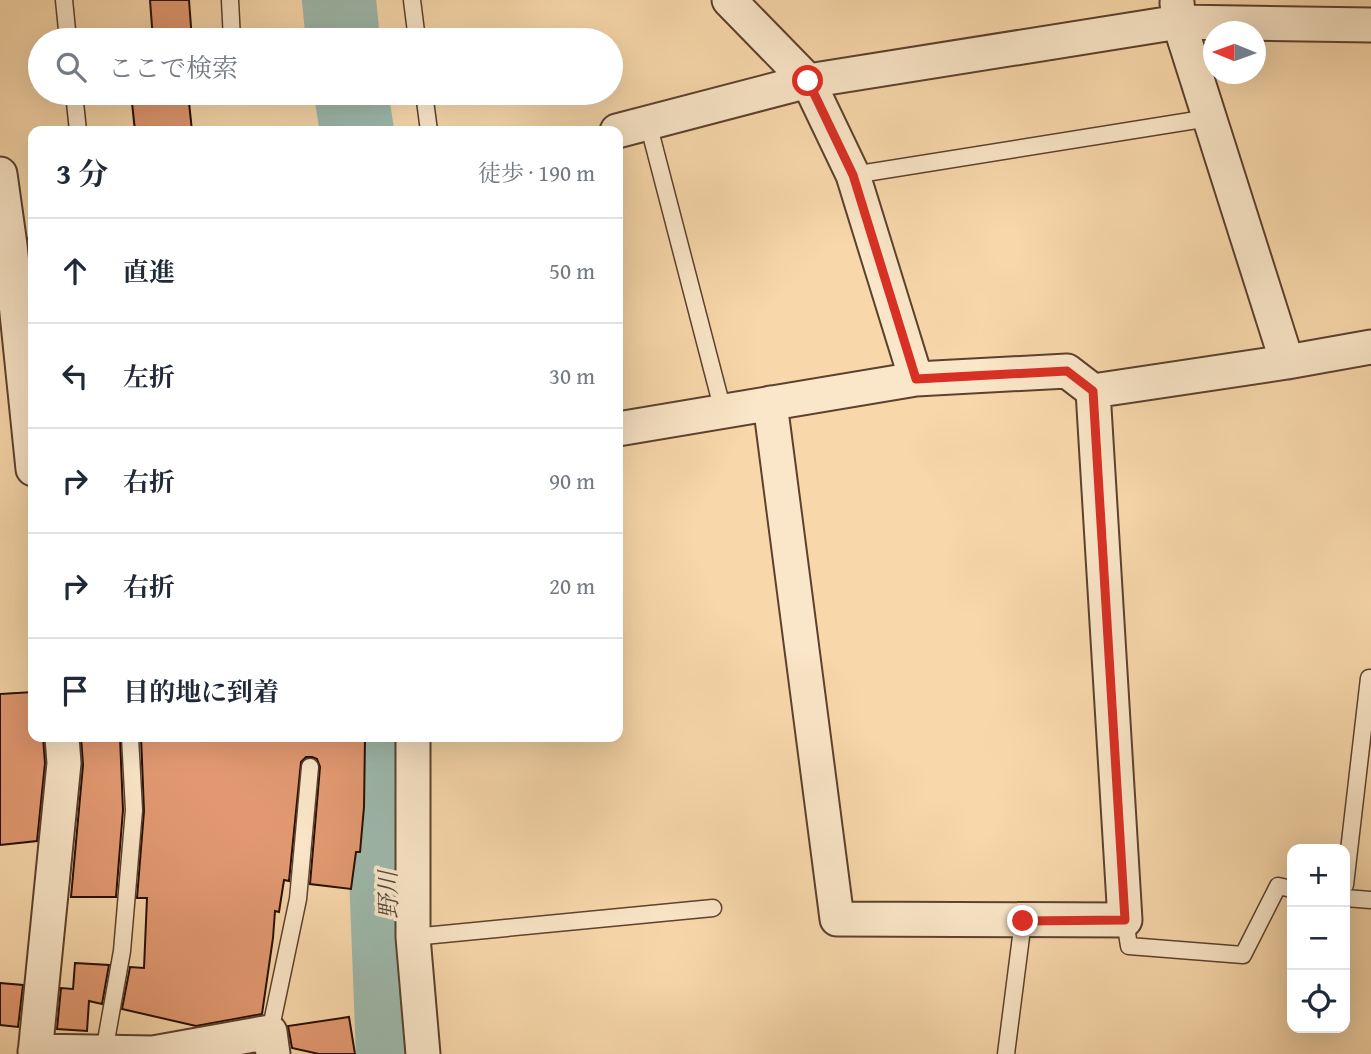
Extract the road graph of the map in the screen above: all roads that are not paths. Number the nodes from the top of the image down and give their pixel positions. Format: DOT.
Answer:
graph roads {
  1 [pos="64,0"];
  2 [pos="230,0"];
  3 [pos="412,0"];
  4 [pos="729,0"];
  5 [pos="1177,11"];
  6 [pos="1371,25"];
  7 [pos="67,28"];
  8 [pos="231,28"];
  9 [pos="416,28"];
  10 [pos="808,81"];
  11 [pos="75,105"];
  12 [pos="426,105"];
  13 [pos="1209,118"];
  14 [pos="77,126"];
  15 [pos="428,126"];
  16 [pos="632,127"];
  17 [pos="0,174"];
  18 [pos="853,175"];
  19 [pos="1371,347"];
  20 [pos="1287,362"];
  21 [pos="916,379"];
  22 [pos="1093,391"];
  23 [pos="771,403"];
  24 [pos="723,411"];
  25 [pos="28,419"];
  26 [pos="623,428"];
  27 [pos="1369,678"];
  28 [pos="62,742"];
  29 [pos="130,742"];
  30 [pos="413,742"];
  31 [pos="310,767"];
  32 [pos="1350,844"];
  33 [pos="1287,888"];
  34 [pos="1350,898"];
  35 [pos="1371,900"];
  36 [pos="713,908"];
  37 [pos="1125,920"];
  38 [pos="1023,921"];
  39 [pos="413,937"];
  40 [pos="271,1043"];
  41 [pos="104,1052"];
  42 [pos="35,1053"];
  43 [pos="153,1054"];
  44 [pos="423,1054"];
  45 [pos="1006,1054"];
  1 -- 7 [label="lane"];
  2 -- 8 [label="lane"];
  3 -- 9 [label="lane"];
  4 -- 10 [label="street"];
  5 -- 6 [label="street"];
  5 -- 10 [label="street"];
  5 -- 13 [label="street"];
  10 -- 16 [label="street"];
  10 -- 18 [label="street"];
  11 -- 14 [label="lane"];
  12 -- 15 [label="lane"];
  13 -- 18 [label="lane"];
  13 -- 20 [label="street"];
  16 -- 24 [label="lane"];
  17 -- 25 [label="street"];
  18 -- 21 [label="street"];
  19 -- 20 [label="street"];
  20 -- 22 [label="street"];
  21 -- 22 [label="street"];
  21 -- 23 [label="street"];
  22 -- 37 [label="street"];
  23 -- 24 [label="street"];
  23 -- 38 [label="street"];
  24 -- 26 [label="street"];
  27 -- 32 [label="lane"];
  28 -- 42 [label="street"];
  29 -- 41 [label="lane"];
  30 -- 39 [label="street"];
  31 -- 40 [label="lane"];
  33 -- 37 [label="lane"];
  34 -- 35 [label="lane"];
  36 -- 39 [label="lane"];
  37 -- 38 [label="street"];
  38 -- 45 [label="lane"];
  39 -- 44 [label="street"];
  40 -- 43 [label="street"];
  41 -- 42 [label="street"];
  41 -- 43 [label="street"];
}
